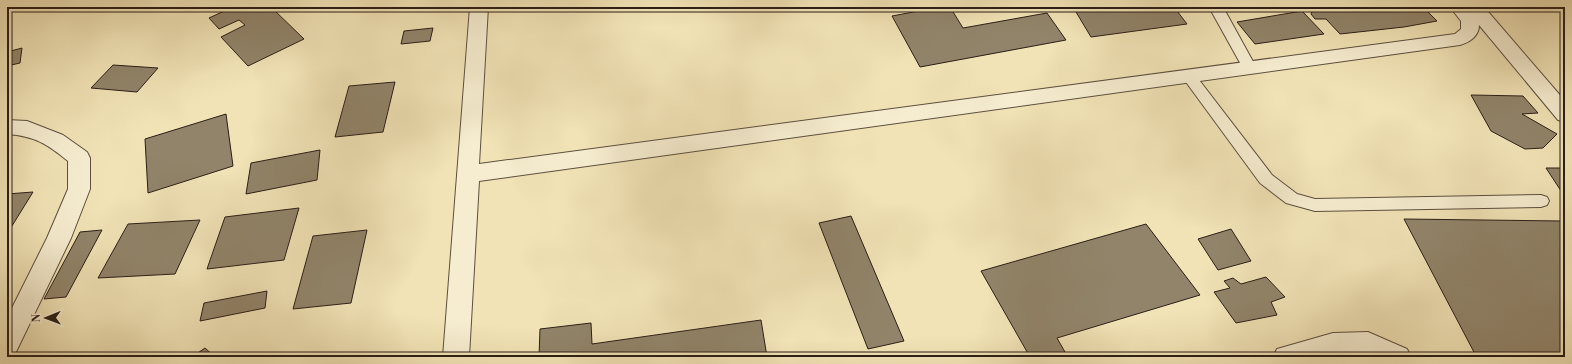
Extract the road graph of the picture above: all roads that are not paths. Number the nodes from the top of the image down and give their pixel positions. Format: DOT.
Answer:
graph roads {
  1 [pos="479,7"];
  2 [pos="1216,7"];
  3 [pos="1459,7"];
  4 [pos="1474,7"];
  5 [pos="1249,67"];
  6 [pos="1188,75"];
  7 [pos="1565,115"];
  8 [pos="7,127"];
  9 [pos="469,174"];
  10 [pos="1541,201"];
  11 [pos="7,344"];
  12 [pos="456,357"];
  13 [pos="1286,357"];
  14 [pos="1398,357"];
  1 -- 9 [label="street"];
  2 -- 5 [label="lane"];
  3 -- 5 [label="street"];
  4 -- 7 [label="street"];
  5 -- 6 [label="street"];
  6 -- 9 [label="street"];
  6 -- 10 [label="lane"];
  8 -- 11 [label="street"];
  9 -- 12 [label="street"];
  13 -- 14 [label="street"];
}
